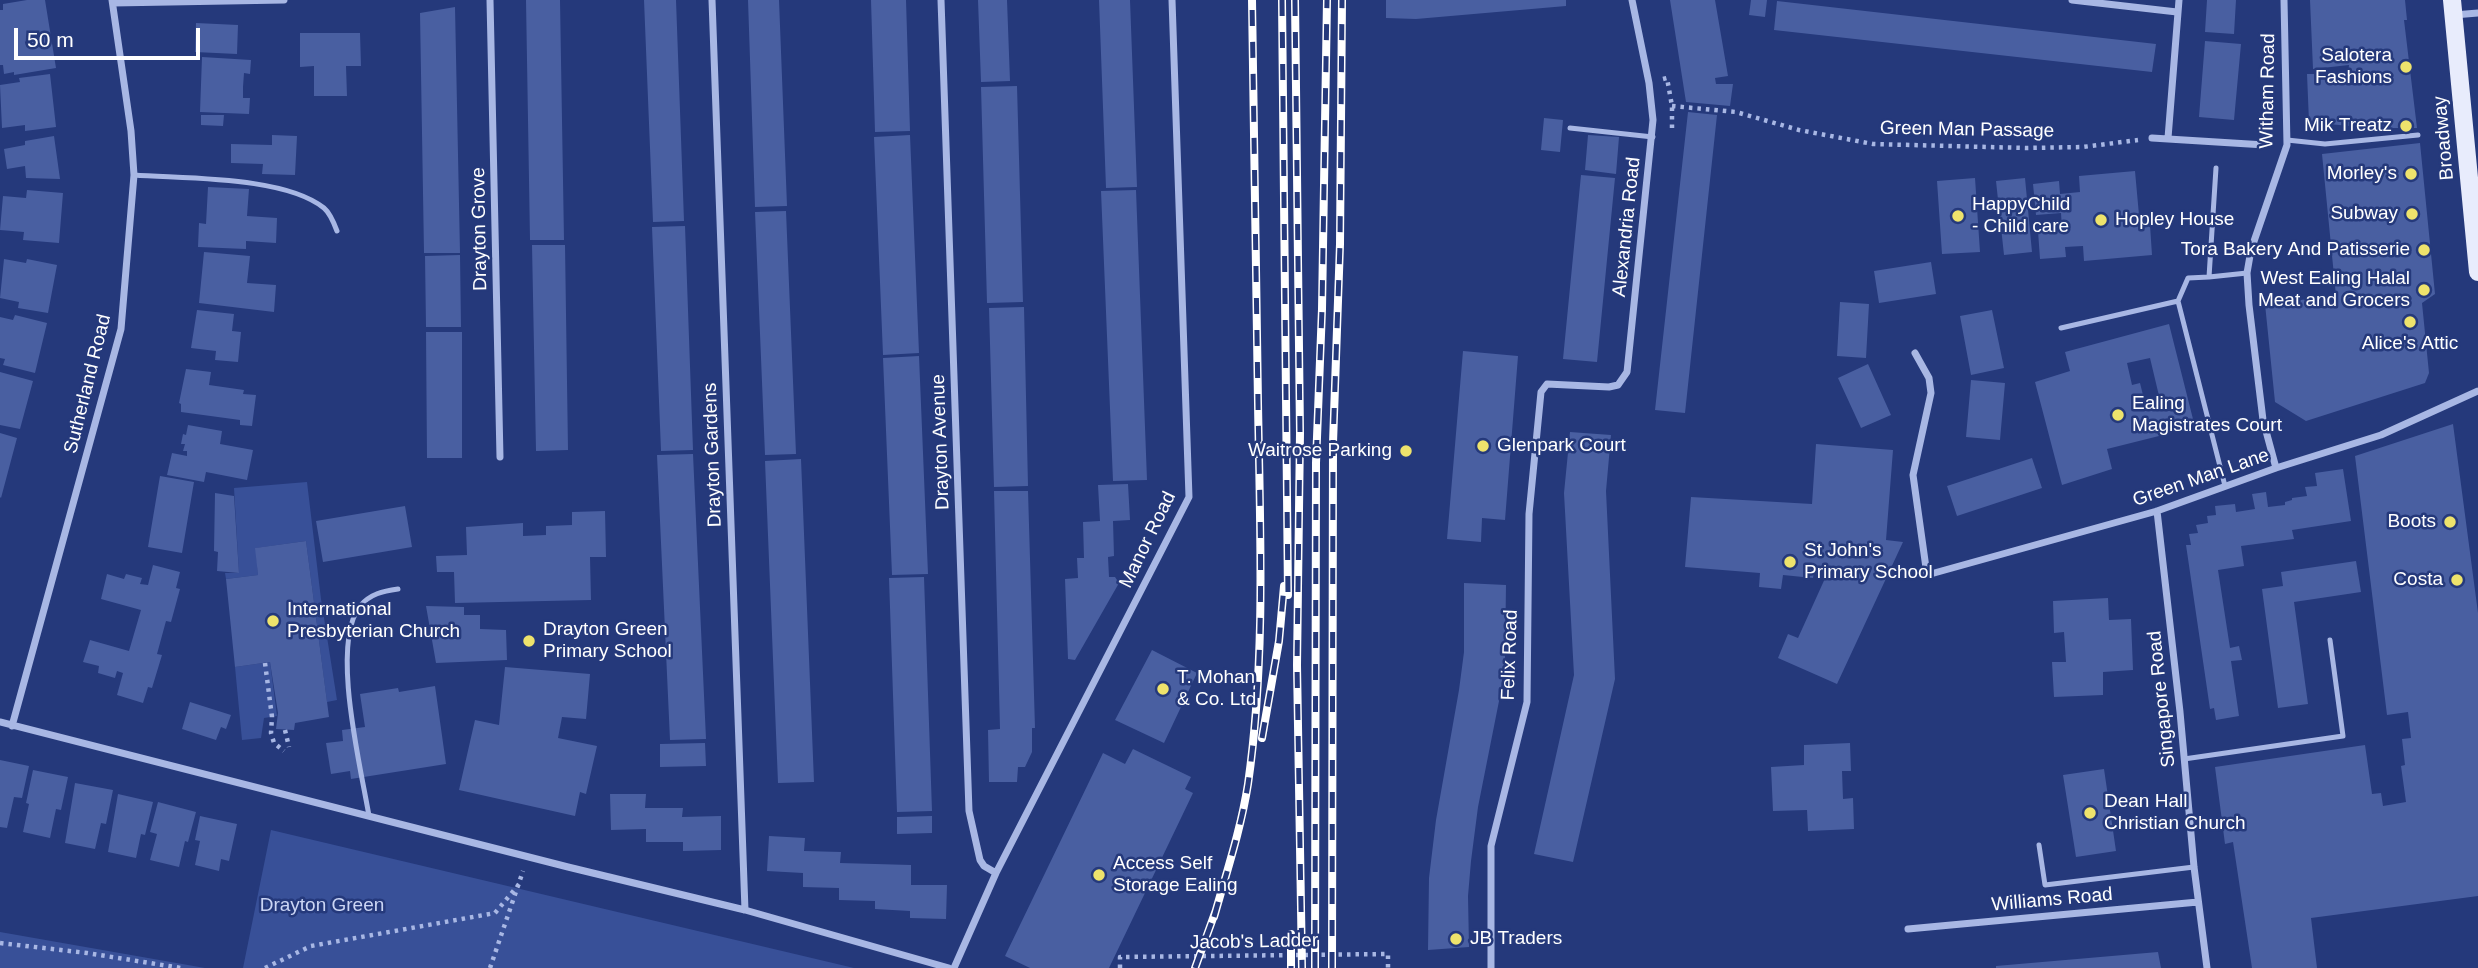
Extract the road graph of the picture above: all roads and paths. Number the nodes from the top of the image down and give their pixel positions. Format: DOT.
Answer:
graph roads {
  1 [pos="285,0"];
  2 [pos="490,0"];
  3 [pos="712,0"];
  4 [pos="942,0"];
  5 [pos="1172,0"];
  6 [pos="1632,0"];
  7 [pos="2072,0"];
  8 [pos="2179,0"];
  9 [pos="2284,0"];
  10 [pos="113,1"];
  11 [pos="2453,7"];
  12 [pos="2177,12"];
  13 [pos="2478,13"];
  14 [pos="1662,79"];
  15 [pos="1672,106"];
  16 [pos="1570,128"];
  17 [pos="1672,130"];
  18 [pos="2418,135"];
  19 [pos="1653,137"];
  20 [pos="2152,138"];
  21 [pos="2168,138"];
  22 [pos="2287,140"];
  23 [pos="2265,145"];
  24 [pos="2216,168"];
  25 [pos="134,175"];
  26 [pos="337,231"];
  27 [pos="2478,272"];
  28 [pos="2247,273"];
  29 [pos="2210,277"];
  30 [pos="2178,301"];
  31 [pos="2061,328"];
  32 [pos="1915,353"];
  33 [pos="1547,384"];
  34 [pos="2478,391"];
  35 [pos="500,457"];
  36 [pos="2276,468"];
  37 [pos="2225,486"];
  38 [pos="2157,511"];
  39 [pos="398,589"];
  40 [pos="2330,640"];
  41 [pos="265,663"];
  42 [pos="0,722"];
  43 [pos="12,726"];
  44 [pos="285,730"];
  45 [pos="289,747"];
  46 [pos="284,751"];
  47 [pos="2185,759"];
  48 [pos="369,816"];
  49 [pos="2039,845"];
  50 [pos="527,856"];
  51 [pos="2194,867"];
  52 [pos="996,873"];
  53 [pos="520,883"];
  54 [pos="2199,902"];
  55 [pos="745,910"];
  56 [pos="1908,929"];
  57 [pos="0,943"];
  58 [pos="181,968"];
  59 [pos="265,968"];
  60 [pos="490,968"];
  61 [pos="952,968"];
  62 [pos="1119,968"];
  63 [pos="1388,968"];
  64 [pos="1492,968"];
  65 [pos="2207,968"];
  1 -- 10 [label="street"];
  2 -- 35 [label="street, Drayton Grove"];
  3 -- 55 [label="street, Drayton Gardens"];
  4 -- 52 [label="street, Drayton Avenue"];
  5 -- 52 [label="street, Manor Road"];
  6 -- 19 [label="street, Alexandria Road"];
  7 -- 12 [label="street"];
  8 -- 12 [label="street"];
  9 -- 22 [label="street, Witham Road"];
  10 -- 25 [label="street, Sutherland Road"];
  11 -- 13 [label="street"];
  11 -- 27 [label="main road, Broadway"];
  12 -- 21 [label="street"];
  14 -- 15 [label="path"];
  15 -- 17 [label="path"];
  15 -- 20 [label="path, Green Man Passage"];
  16 -- 19 [label="lane"];
  18 -- 22 [label="lane"];
  19 -- 33 [label="street, Alexandria Road"];
  20 -- 21 [label="street"];
  21 -- 23 [label="street"];
  22 -- 28 [label="street, Witham Road"];
  24 -- 29 [label="lane"];
  25 -- 26 [label="lane"];
  25 -- 43 [label="street, Sutherland Road"];
  28 -- 29 [label="lane"];
  28 -- 36 [label="street, Witham Road"];
  29 -- 30 [label="lane"];
  30 -- 31 [label="lane"];
  30 -- 37 [label="lane"];
  32 -- 38 [label="street, Green Man Lane"];
  33 -- 64 [label="street, Felix Road"];
  34 -- 36 [label="street, Green Man Lane"];
  36 -- 37 [label="street, Green Man Lane"];
  37 -- 38 [label="street, Green Man Lane"];
  38 -- 47 [label="street, Singapore Road"];
  39 -- 48 [label="lane"];
  40 -- 47 [label="lane"];
  41 -- 46 [label="path"];
  42 -- 43 [label="street"];
  43 -- 48 [label="street"];
  44 -- 45 [label="path"];
  47 -- 51 [label="street, Singapore Road"];
  48 -- 50 [label="street"];
  49 -- 51 [label="lane"];
  50 -- 53 [label="path"];
  50 -- 55 [label="street"];
  51 -- 54 [label="street, Singapore Road"];
  52 -- 61 [label="street, Manor Road"];
  53 -- 59 [label="path"];
  53 -- 60 [label="path"];
  54 -- 56 [label="street, Williams Road"];
  54 -- 65 [label="street, Singapore Road"];
  55 -- 61 [label="street"];
  57 -- 58 [label="path"];
  62 -- 63 [label="path, Jacob's Ladder"];
}
